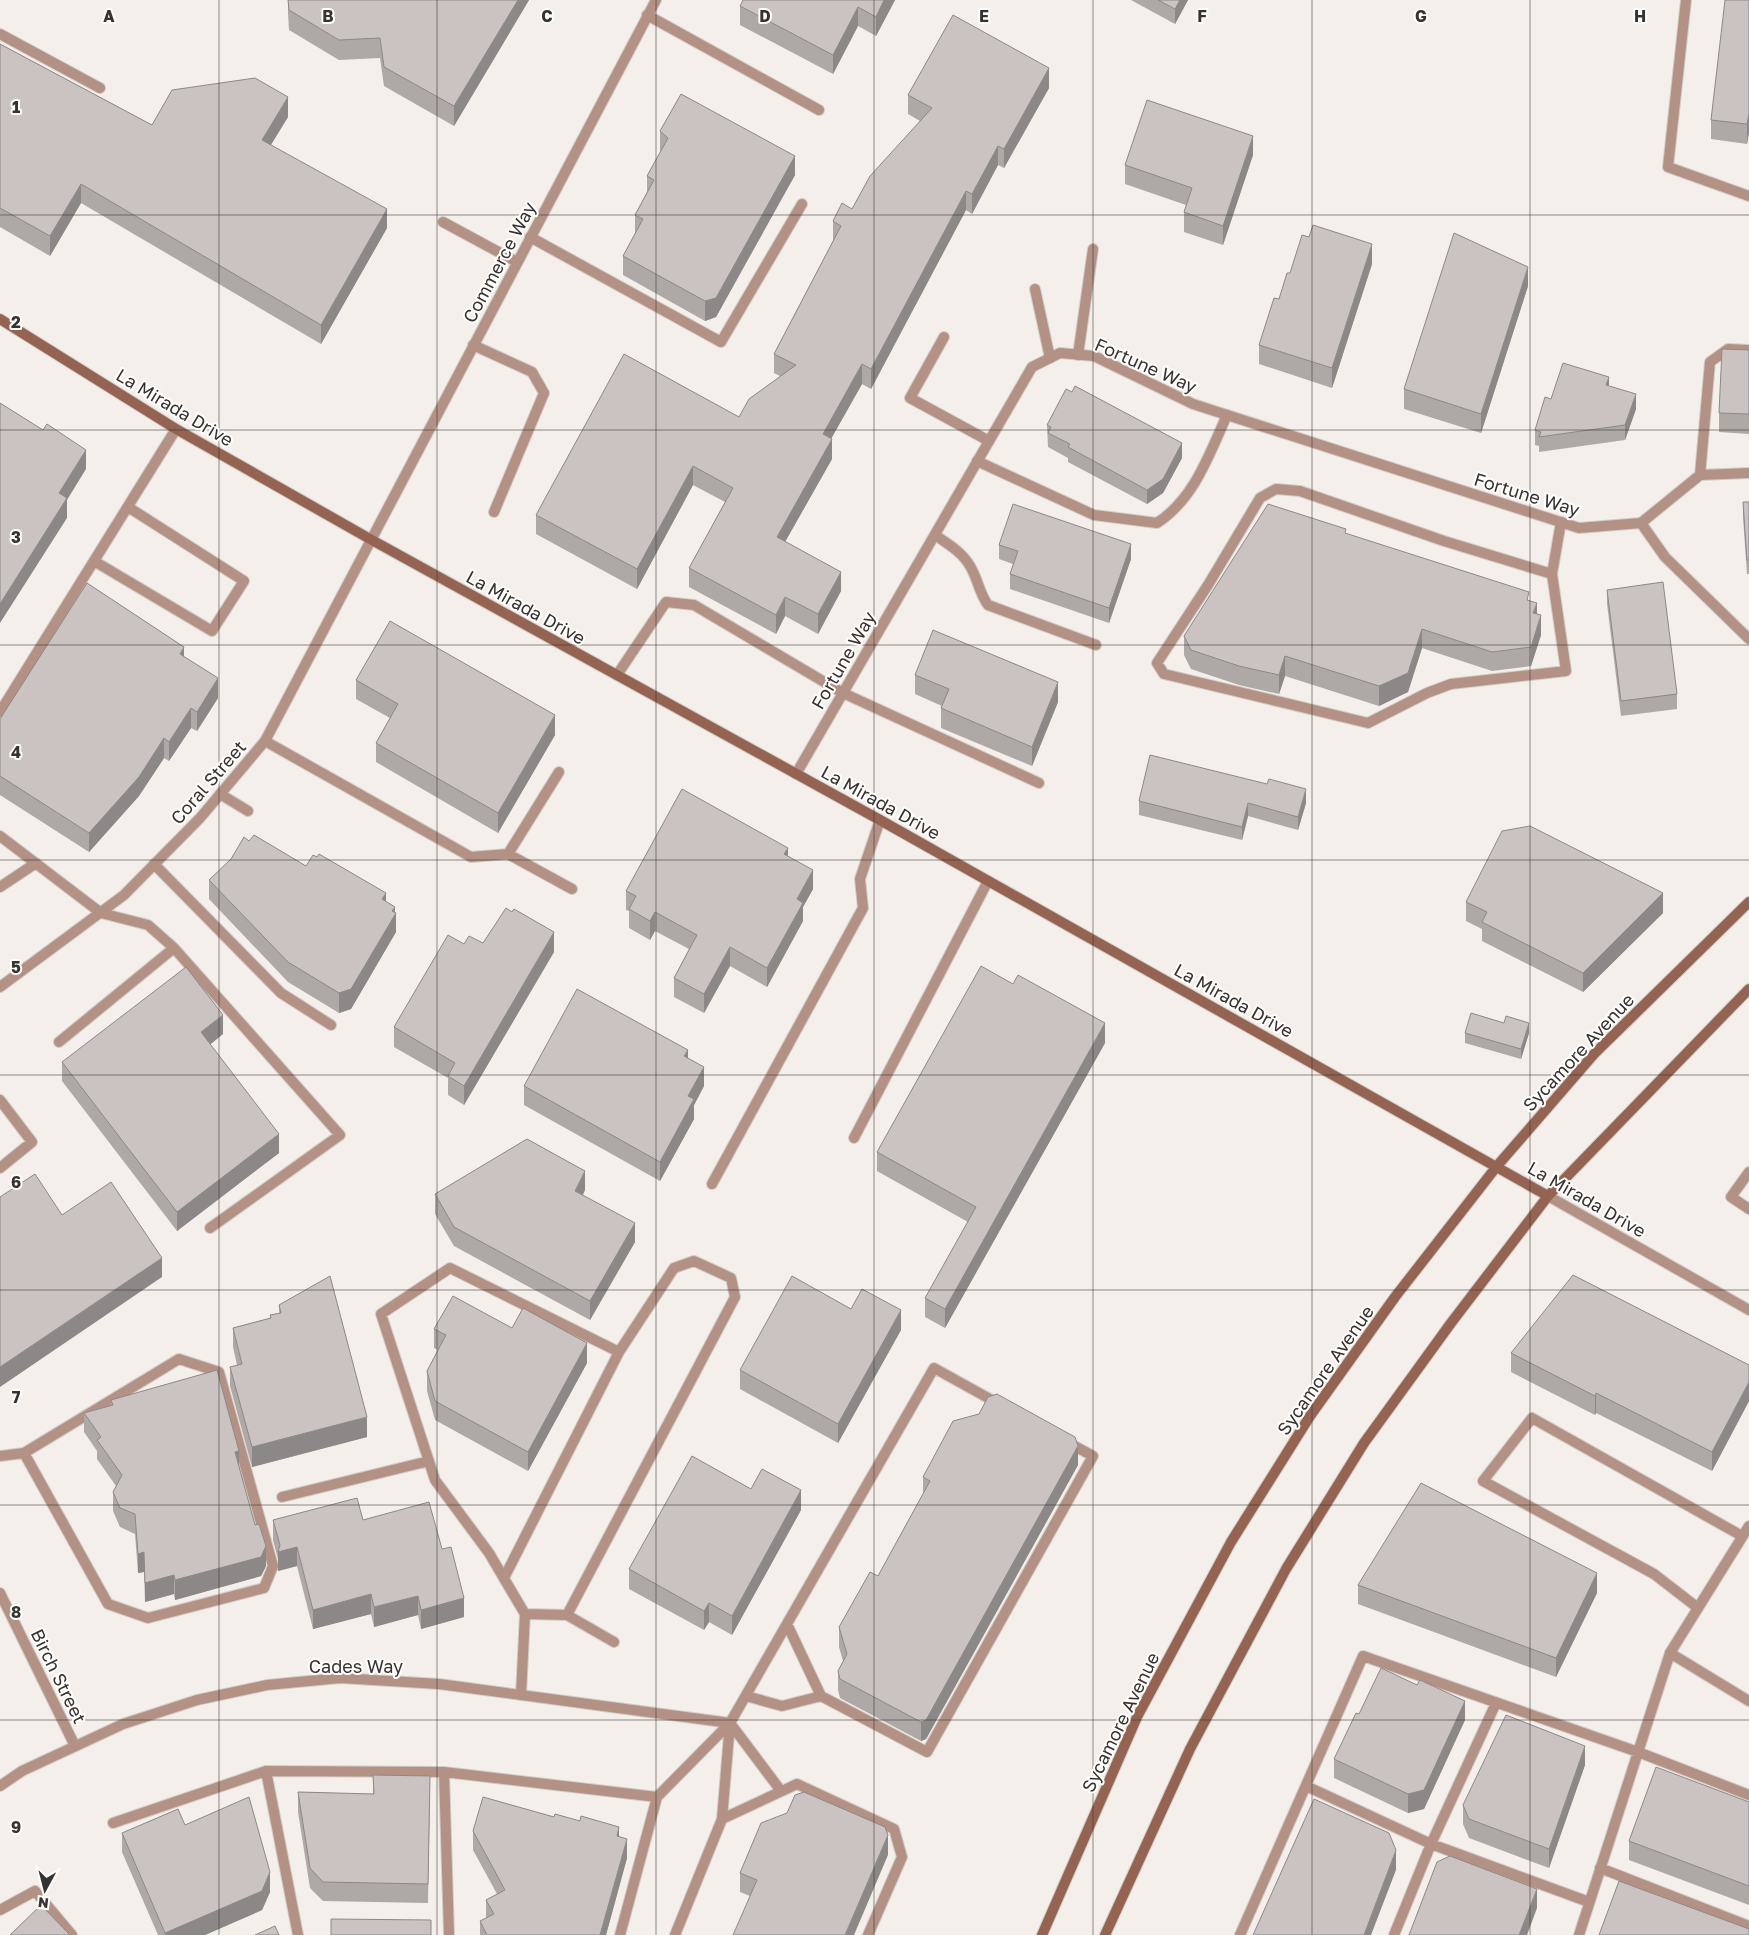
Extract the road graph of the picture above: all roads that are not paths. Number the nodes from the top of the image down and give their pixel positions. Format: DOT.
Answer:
graph roads {
  1 [pos="656,0"];
  2 [pos="1686,0"];
  3 [pos="647,15"];
  4 [pos="0,34"];
  5 [pos="100,88"];
  6 [pos="818,110"];
  7 [pos="1749,196"];
  8 [pos="802,204"];
  9 [pos="443,222"];
  10 [pos="530,237"];
  11 [pos="1093,249"];
  12 [pos="517,262"];
  13 [pos="1035,289"];
  14 [pos="0,319"];
  15 [pos="944,337"];
  16 [pos="473,345"];
  17 [pos="1749,350"];
  18 [pos="1078,355"];
  19 [pos="1050,358"];
  20 [pos="1227,415"];
  21 [pos="176,429"];
  22 [pos="989,440"];
  23 [pos="977,461"];
  24 [pos="1749,473"];
  25 [pos="1700,475"];
  26 [pos="128,507"];
  27 [pos="494,512"];
  28 [pos="1561,522"];
  29 [pos="1641,524"];
  30 [pos="935,535"];
  31 [pos="370,540"];
  32 [pos="94,561"];
  33 [pos="1552,574"];
  34 [pos="1749,639"];
  35 [pos="1096,645"];
  36 [pos="617,675"];
  37 [pos="843,693"];
  38 [pos="0,712"];
  39 [pos="265,741"];
  40 [pos="558,772"];
  41 [pos="796,774"];
  42 [pos="1040,783"];
  43 [pos="220,794"];
  44 [pos="248,811"];
  45 [pos="880,820"];
  46 [pos="0,836"];
  47 [pos="508,854"];
  48 [pos="36,863"];
  49 [pos="154,864"];
  50 [pos="988,881"];
  51 [pos="0,887"];
  52 [pos="572,889"];
  53 [pos="1749,902"];
  54 [pos="100,913"];
  55 [pos="174,948"];
  56 [pos="0,987"];
  57 [pos="1749,990"];
  58 [pos="331,1025"];
  59 [pos="59,1042"];
  60 [pos="0,1100"];
  61 [pos="854,1138"];
  62 [pos="1497,1166"];
  63 [pos="0,1168"];
  64 [pos="1749,1172"];
  65 [pos="712,1184"];
  66 [pos="1548,1196"];
  67 [pos="1749,1209"];
  68 [pos="210,1228"];
  69 [pos="1749,1310"];
  70 [pos="618,1352"];
  71 [pos="1009,1410"];
  72 [pos="1059,1437"];
  73 [pos="24,1453"];
  74 [pos="0,1456"];
  75 [pos="429,1461"];
  76 [pos="282,1497"];
  77 [pos="1749,1526"];
  78 [pos="1742,1536"];
  79 [pos="504,1578"];
  80 [pos="0,1593"];
  81 [pos="1698,1608"];
  82 [pos="525,1614"];
  83 [pos="567,1615"];
  84 [pos="787,1624"];
  85 [pos="614,1642"];
  86 [pos="1670,1653"];
  87 [pos="521,1695"];
  88 [pos="746,1696"];
  89 [pos="821,1696"];
  90 [pos="1749,1701"];
  91 [pos="1496,1703"];
  92 [pos="730,1723"];
  93 [pos="75,1746"];
  94 [pos="1638,1752"];
  95 [pos="266,1770"];
  96 [pos="444,1772"];
  97 [pos="0,1786"];
  98 [pos="1306,1786"];
  99 [pos="781,1791"];
  100 [pos="1749,1795"];
  101 [pos="657,1797"];
  102 [pos="722,1819"];
  103 [pos="113,1822"];
  104 [pos="1431,1844"];
  105 [pos="1600,1868"];
  106 [pos="1589,1902"];
  107 [pos="0,1910"];
  108 [pos="1749,1926"];
  109 [pos="72,1935"];
  110 [pos="298,1935"];
  111 [pos="449,1935"];
  112 [pos="620,1935"];
  113 [pos="675,1935"];
  114 [pos="868,1935"];
  115 [pos="1042,1935"];
  116 [pos="1105,1935"];
  117 [pos="1240,1935"];
  118 [pos="1394,1935"];
  119 [pos="1579,1935"];
  1 -- 3 [label="street, Commerce Way"];
  2 -- 7 [label="street"];
  3 -- 6 [label="street"];
  3 -- 10 [label="street, Commerce Way"];
  4 -- 5 [label="street"];
  8 -- 10 [label="street"];
  9 -- 12 [label="street"];
  10 -- 12 [label="street, Commerce Way"];
  11 -- 18 [label="street"];
  12 -- 16 [label="street, Commerce Way"];
  13 -- 19 [label="street"];
  14 -- 21 [label="main road, La Mirada Drive"];
  15 -- 22 [label="street"];
  16 -- 27 [label="street"];
  16 -- 31 [label="street, Commerce Way"];
  17 -- 25 [label="street"];
  18 -- 19 [label="street, Fortune Way"];
  18 -- 20 [label="street, Fortune Way"];
  19 -- 22 [label="street, Fortune Way"];
  20 -- 23 [label="street"];
  20 -- 28 [label="street, Fortune Way"];
  21 -- 26 [label="street"];
  21 -- 31 [label="main road, La Mirada Drive"];
  22 -- 23 [label="street, Fortune Way"];
  23 -- 30 [label="street, Fortune Way"];
  24 -- 25 [label="street"];
  25 -- 29 [label="street"];
  26 -- 32 [label="street"];
  26 -- 32 [label="street"];
  28 -- 29 [label="street, Fortune Way"];
  28 -- 33 [label="street"];
  29 -- 34 [label="street"];
  30 -- 35 [label="street"];
  30 -- 37 [label="street, Fortune Way"];
  31 -- 36 [label="main road, La Mirada Drive"];
  31 -- 39 [label="street, Coral Street"];
  32 -- 38 [label="street"];
  33 -- 33 [label="street"];
  36 -- 37 [label="street"];
  36 -- 41 [label="main road, La Mirada Drive"];
  37 -- 41 [label="street, Fortune Way"];
  37 -- 42 [label="street"];
  39 -- 43 [label="street, Coral Street"];
  39 -- 47 [label="street"];
  40 -- 47 [label="street"];
  41 -- 45 [label="main road, La Mirada Drive"];
  43 -- 44 [label="street"];
  43 -- 49 [label="street, Coral Street"];
  45 -- 50 [label="main road, La Mirada Drive"];
  45 -- 65 [label="street"];
  46 -- 48 [label="street"];
  47 -- 52 [label="street"];
  48 -- 51 [label="street"];
  48 -- 54 [label="street"];
  49 -- 54 [label="street, Coral Street"];
  49 -- 58 [label="street"];
  50 -- 61 [label="street"];
  50 -- 62 [label="main road, La Mirada Drive"];
  53 -- 62 [label="main road, Sycamore Avenue"];
  54 -- 55 [label="street"];
  54 -- 56 [label="street, Coral Street"];
  55 -- 59 [label="street"];
  55 -- 68 [label="street"];
  57 -- 66 [label="main road"];
  60 -- 63 [label="street"];
  62 -- 66 [label="main road, La Mirada Drive"];
  62 -- 115 [label="main road, Sycamore Avenue"];
  64 -- 67 [label="street"];
  66 -- 69 [label="street, La Mirada Drive"];
  66 -- 116 [label="main road"];
  70 -- 75 [label="street"];
  70 -- 79 [label="street"];
  70 -- 83 [label="street"];
  71 -- 84 [label="street"];
  72 -- 89 [label="street"];
  73 -- 73 [label="street"];
  73 -- 74 [label="street"];
  75 -- 76 [label="street"];
  75 -- 79 [label="street"];
  77 -- 78 [label="street"];
  78 -- 81 [label="street"];
  78 -- 81 [label="street"];
  79 -- 82 [label="street"];
  80 -- 93 [label="street, Birch Street"];
  81 -- 86 [label="street"];
  82 -- 83 [label="street"];
  82 -- 87 [label="street"];
  83 -- 85 [label="street"];
  84 -- 88 [label="street"];
  84 -- 89 [label="street"];
  86 -- 90 [label="street"];
  86 -- 94 [label="street"];
  87 -- 92 [label="street, Cades Way"];
  87 -- 93 [label="street, Cades Way"];
  88 -- 89 [label="street"];
  88 -- 92 [label="street"];
  91 -- 94 [label="street"];
  91 -- 98 [label="street"];
  91 -- 104 [label="street"];
  92 -- 99 [label="street"];
  92 -- 101 [label="street"];
  92 -- 102 [label="street"];
  93 -- 97 [label="street, Cades Way"];
  94 -- 100 [label="street"];
  94 -- 105 [label="street"];
  95 -- 96 [label="street"];
  95 -- 103 [label="street"];
  95 -- 110 [label="street"];
  96 -- 101 [label="street"];
  96 -- 111 [label="street"];
  98 -- 104 [label="street"];
  98 -- 117 [label="street"];
  99 -- 102 [label="street"];
  99 -- 114 [label="street"];
  101 -- 112 [label="street"];
  102 -- 113 [label="street"];
  104 -- 106 [label="street"];
  104 -- 118 [label="street"];
  105 -- 106 [label="street"];
  105 -- 108 [label="street"];
  106 -- 119 [label="street"];
  107 -- 109 [label="street"];
}
